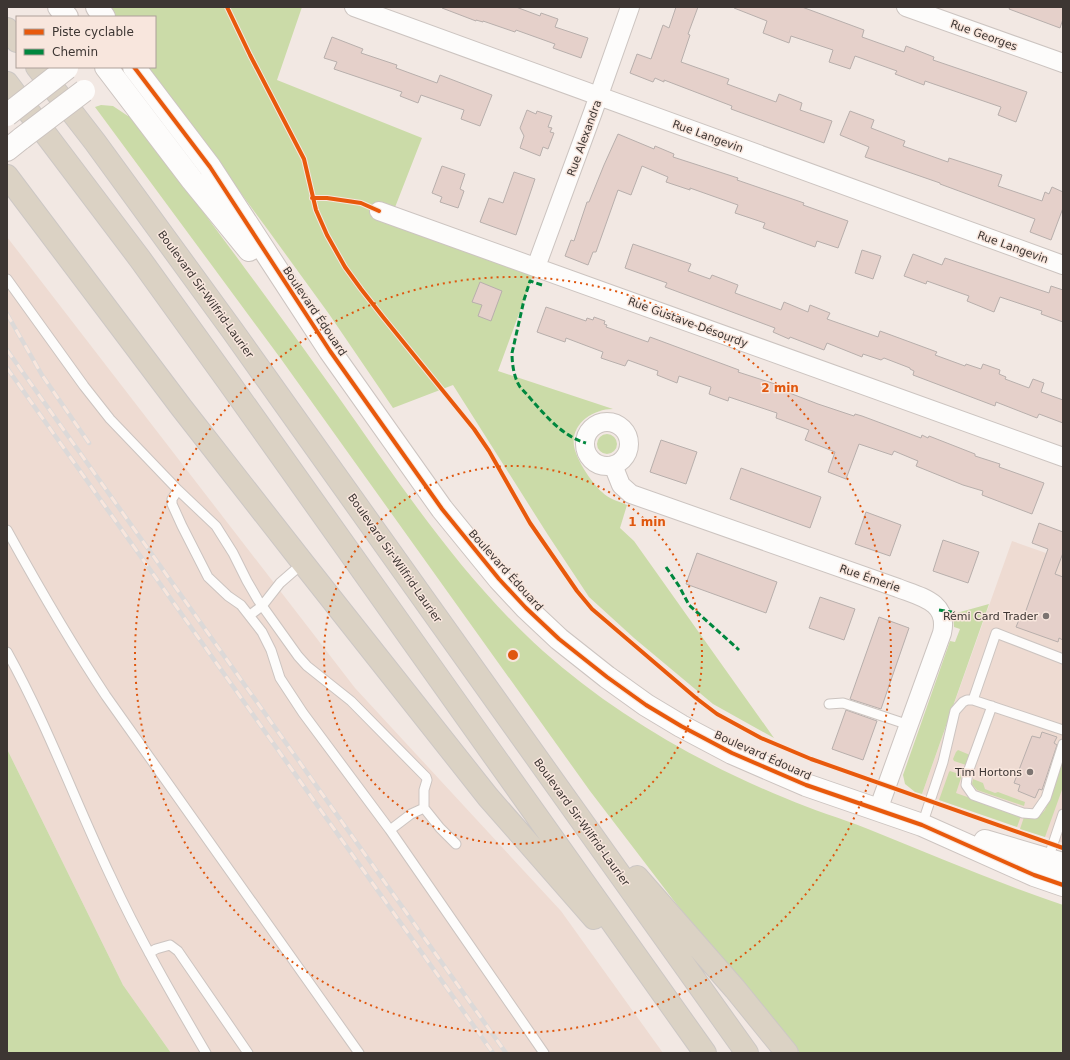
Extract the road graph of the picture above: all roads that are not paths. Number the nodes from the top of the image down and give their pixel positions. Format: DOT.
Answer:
graph roads {
  1 [pos="59,7"];
  2 [pos="97,7"];
  3 [pos="354,7"];
  4 [pos="630,7"];
  5 [pos="906,7"];
  6 [pos="66,16"];
  7 [pos="103,16"];
  8 [pos="7,29"];
  9 [pos="16,40"];
  10 [pos="1063,63"];
  11 [pos="38,68"];
  12 [pos="66,68"];
  13 [pos="135,68"];
  14 [pos="110,69"];
  15 [pos="7,83"];
  16 [pos="599,96"];
  17 [pos="7,115"];
  18 [pos="14,144"];
  19 [pos="7,176"];
  20 [pos="379,211"];
  21 [pos="1063,265"];
  22 [pos="536,267"];
  23 [pos="7,279"];
  24 [pos="330,351"];
  25 [pos="1063,457"];
  26 [pos="614,465"];
  27 [pos="178,490"];
  28 [pos="7,530"];
  29 [pos="303,563"];
  30 [pos="262,606"];
  31 [pos="250,615"];
  32 [pos="7,652"];
  33 [pos="1063,659"];
  34 [pos="973,700"];
  35 [pos="829,704"];
  36 [pos="992,706"];
  37 [pos="910,724"];
  38 [pos="1063,730"];
  39 [pos="1063,744"];
  40 [pos="555,783"];
  41 [pos="424,808"];
  42 [pos="878,810"];
  43 [pos="1063,814"];
  44 [pos="922,825"];
  45 [pos="390,830"];
  46 [pos="456,844"];
  47 [pos="1055,861"];
  48 [pos="1063,885"];
  49 [pos="149,953"];
  50 [pos="675,1011"];
  51 [pos="206,1053"];
  52 [pos="248,1053"];
  53 [pos="359,1053"];
  54 [pos="544,1053"];
  55 [pos="705,1053"];
  56 [pos="747,1053"];
  57 [pos="787,1053"];
  1 -- 6 [label="street"];
  2 -- 7 [label="street"];
  3 -- 16 [label="street, Rue Langevin"];
  4 -- 16 [label="street, Rue Alexandra"];
  5 -- 10 [label="street, Rue Georges"];
  8 -- 9 [label="highway"];
  11 -- 40 [label="highway, Boulevard Sir-Wilfrid-Laurier"];
  12 -- 17 [label="street, bridge"];
  13 -- 24 [label="street, Boulevard Édouard"];
  14 -- 18 [label="street, bridge"];
  14 -- 24 [label="street, Boulevard Édouard"];
  15 -- 50 [label="highway"];
  16 -- 21 [label="street, Rue Langevin"];
  16 -- 22 [label="street, Rue Alexandra"];
  19 -- 29 [label="highway"];
  20 -- 22 [label="street, Rue Gustave-Désourdy"];
  22 -- 25 [label="street, Rue Gustave-Désourdy"];
  23 -- 27 [label="lane"];
  24 -- 42 [label="street, Boulevard Édouard"];
  26 -- 37 [label="street, Rue Émerie"];
  27 -- 30 [label="lane"];
  27 -- 31 [label="lane"];
  28 -- 53 [label="lane"];
  29 -- 30 [label="lane"];
  29 -- 50 [label="highway"];
  30 -- 31 [label="lane"];
  30 -- 41 [label="lane"];
  31 -- 45 [label="lane"];
  32 -- 49 [label="lane"];
  33 -- 34 [label="lane"];
  34 -- 36 [label="lane"];
  34 -- 44 [label="lane"];
  35 -- 37 [label="lane"];
  36 -- 38 [label="lane"];
  36 -- 39 [label="lane"];
  37 -- 42 [label="street, Rue Émerie"];
  40 -- 56 [label="highway, Boulevard Sir-Wilfrid-Laurier"];
  40 -- 57 [label="highway"];
  41 -- 45 [label="lane"];
  41 -- 46 [label="lane"];
  42 -- 44 [label="street, Boulevard Édouard"];
  43 -- 47 [label="lane"];
  44 -- 47 [label="street, Boulevard Édouard"];
  44 -- 48 [label="street, Boulevard Édouard"];
  45 -- 54 [label="lane"];
  49 -- 51 [label="lane"];
  49 -- 52 [label="lane"];
  50 -- 55 [label="highway"];
}
